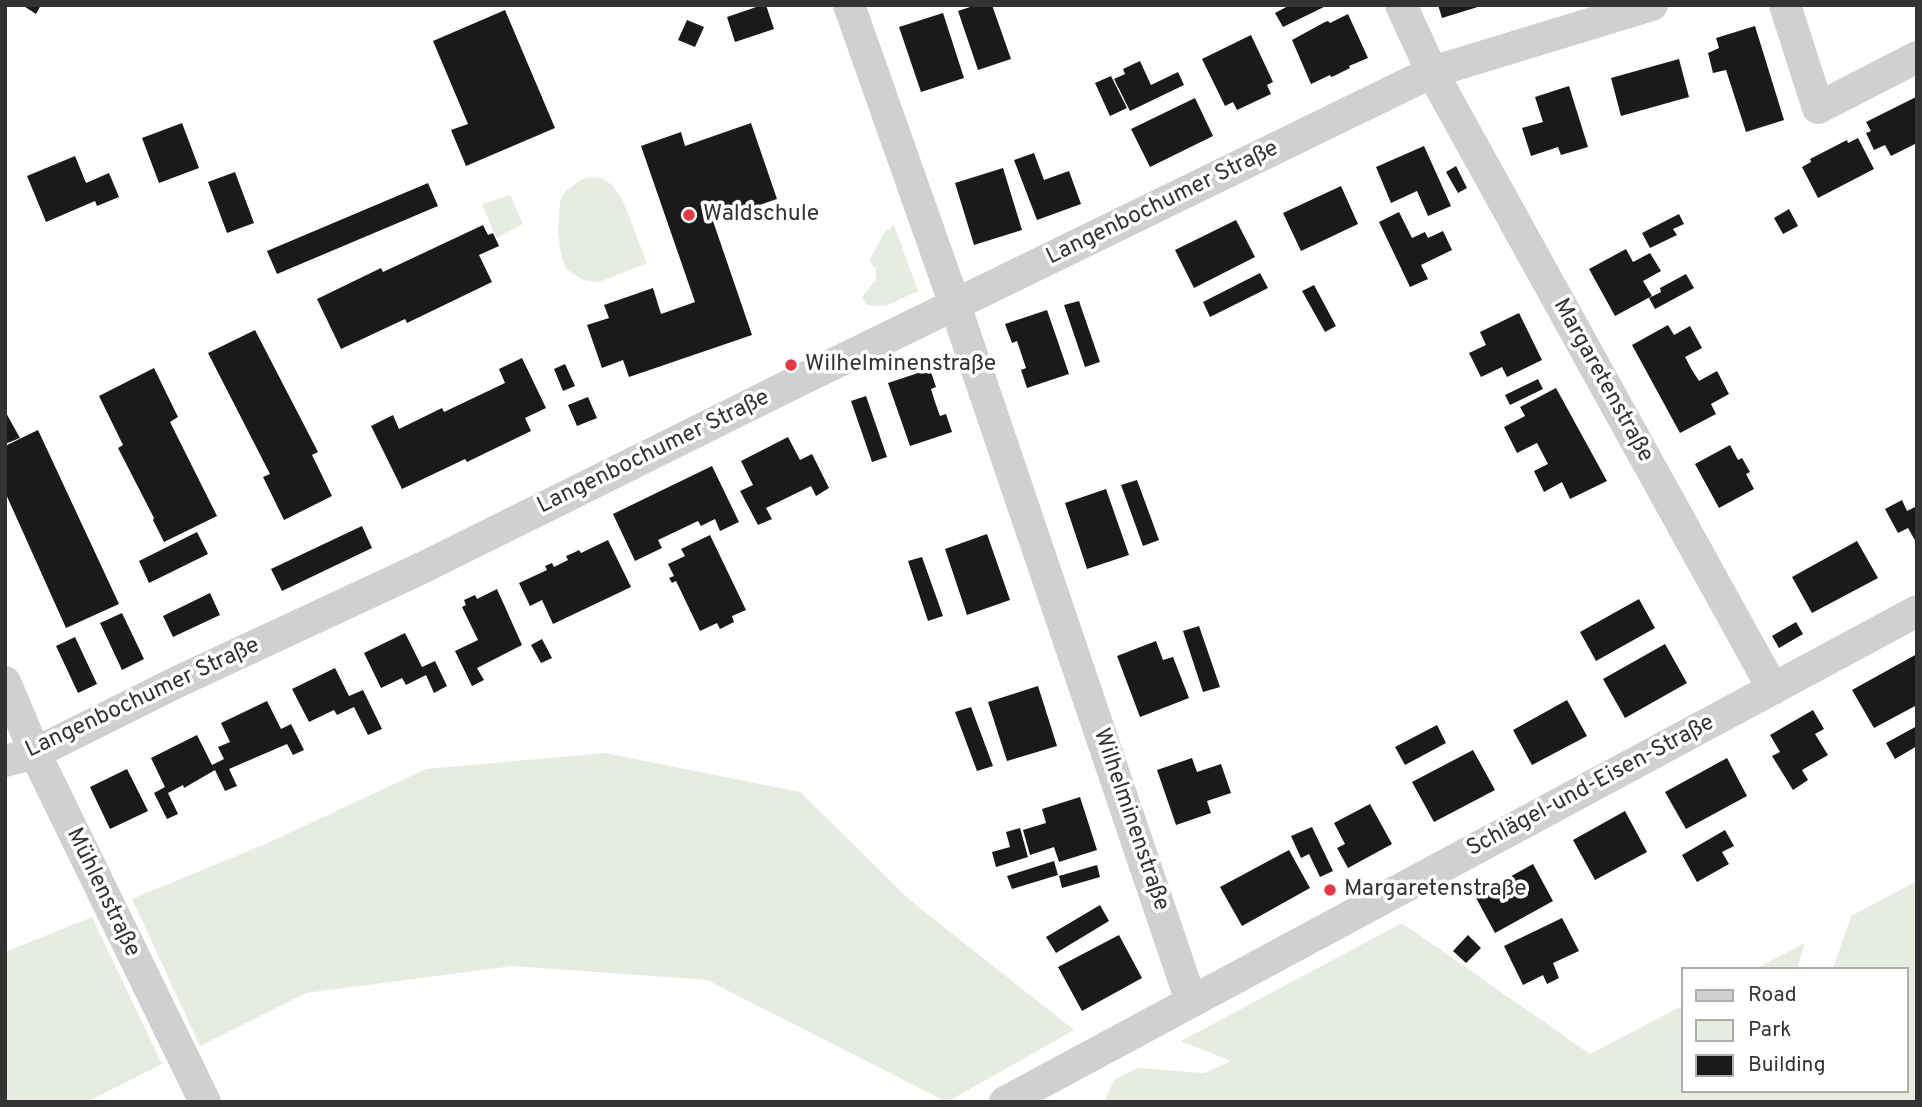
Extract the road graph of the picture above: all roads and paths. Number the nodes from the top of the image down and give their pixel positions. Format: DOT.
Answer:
graph roads {
  1 [pos="849,5"];
  2 [pos="1401,5"];
  3 [pos="1652,5"];
  4 [pos="1784,5"];
  5 [pos="1917,57"];
  6 [pos="1432,72"];
  7 [pos="956,305"];
  8 [pos="1917,611"];
  9 [pos="5,682"];
  10 [pos="1773,689"];
  11 [pos="20,757"];
  12 [pos="1191,1001"];
  13 [pos="205,1102"];
  14 [pos="1005,1102"];
  1 -- 7 [label="street, Wilhelminenstraße"];
  2 -- 6 [label="street, Margaretenstraße"];
  3 -- 6 [label="street, Langenbochumer Straße"];
  4 -- 5 [label="street"];
  6 -- 7 [label="street, Langenbochumer Straße"];
  6 -- 10 [label="street, Margaretenstraße"];
  7 -- 11 [label="street, Langenbochumer Straße"];
  7 -- 12 [label="street, Wilhelminenstraße"];
  8 -- 10 [label="street, Schlägel-und-Eisen-Straße"];
  9 -- 11 [label="street, Mühlenstraße"];
  10 -- 12 [label="street, Schlägel-und-Eisen-Straße"];
  11 -- 13 [label="street, Mühlenstraße"];
  12 -- 14 [label="street, Schlägel-und-Eisen-Straße"];
}
